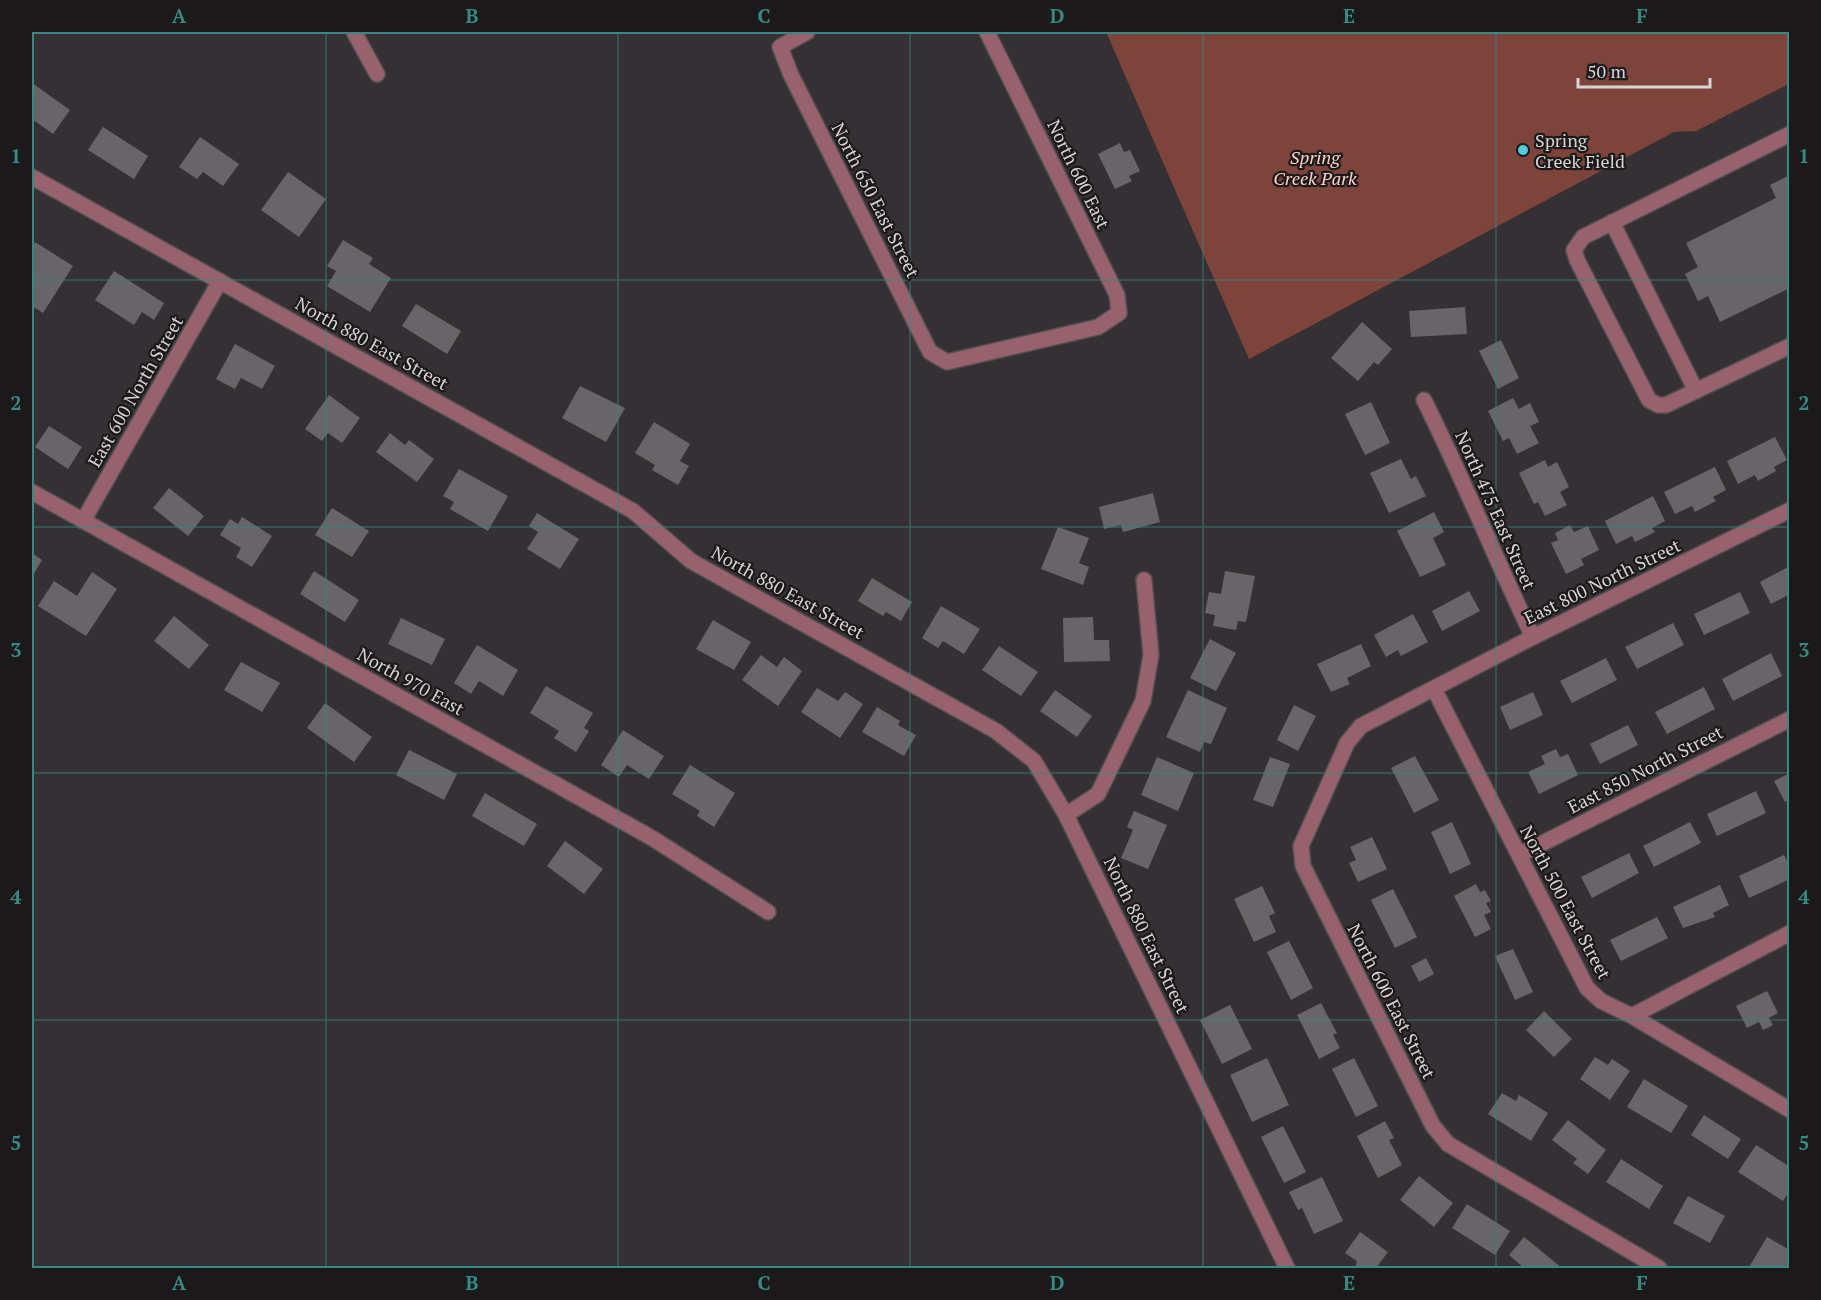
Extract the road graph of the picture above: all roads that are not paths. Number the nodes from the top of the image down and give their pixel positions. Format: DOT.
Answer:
graph roads {
  1 [pos="354,32"];
  2 [pos="807,32"];
  3 [pos="987,32"];
  4 [pos="377,74"];
  5 [pos="1790,134"];
  6 [pos="32,177"];
  7 [pos="1612,222"];
  8 [pos="220,281"];
  9 [pos="1790,346"];
  10 [pos="947,362"];
  11 [pos="1696,391"];
  12 [pos="1424,399"];
  13 [pos="32,492"];
  14 [pos="1790,510"];
  15 [pos="83,521"];
  16 [pos="1144,580"];
  17 [pos="1533,636"];
  18 [pos="1434,689"];
  19 [pos="1790,718"];
  20 [pos="1066,815"];
  21 [pos="1518,855"];
  22 [pos="768,912"];
  23 [pos="1790,933"];
  24 [pos="1632,1016"];
  25 [pos="1790,1110"];
  26 [pos="1287,1269"];
  27 [pos="1659,1269"];
  1 -- 4 [label="street"];
  2 -- 10 [label="street, North 650 East Street"];
  3 -- 10 [label="street, North 600 East"];
  5 -- 7 [label="street"];
  6 -- 8 [label="street, North 880 East Street"];
  7 -- 11 [label="street"];
  7 -- 11 [label="street"];
  8 -- 15 [label="street, East 600 North Street"];
  8 -- 20 [label="street, North 880 East Street"];
  9 -- 11 [label="street"];
  12 -- 17 [label="street, North 475 East Street"];
  13 -- 15 [label="street, North 970 East"];
  14 -- 17 [label="street, East 800 North Street"];
  15 -- 22 [label="street, North 970 East"];
  16 -- 20 [label="street"];
  17 -- 18 [label="street, East 800 North Street"];
  18 -- 21 [label="street, North 500 East Street"];
  18 -- 27 [label="street, North 600 East Street"];
  19 -- 21 [label="street, East 850 North Street"];
  20 -- 26 [label="street, North 880 East Street"];
  21 -- 24 [label="street, North 500 East Street"];
  23 -- 24 [label="street"];
  24 -- 25 [label="street, North 500 East Street"];
}
